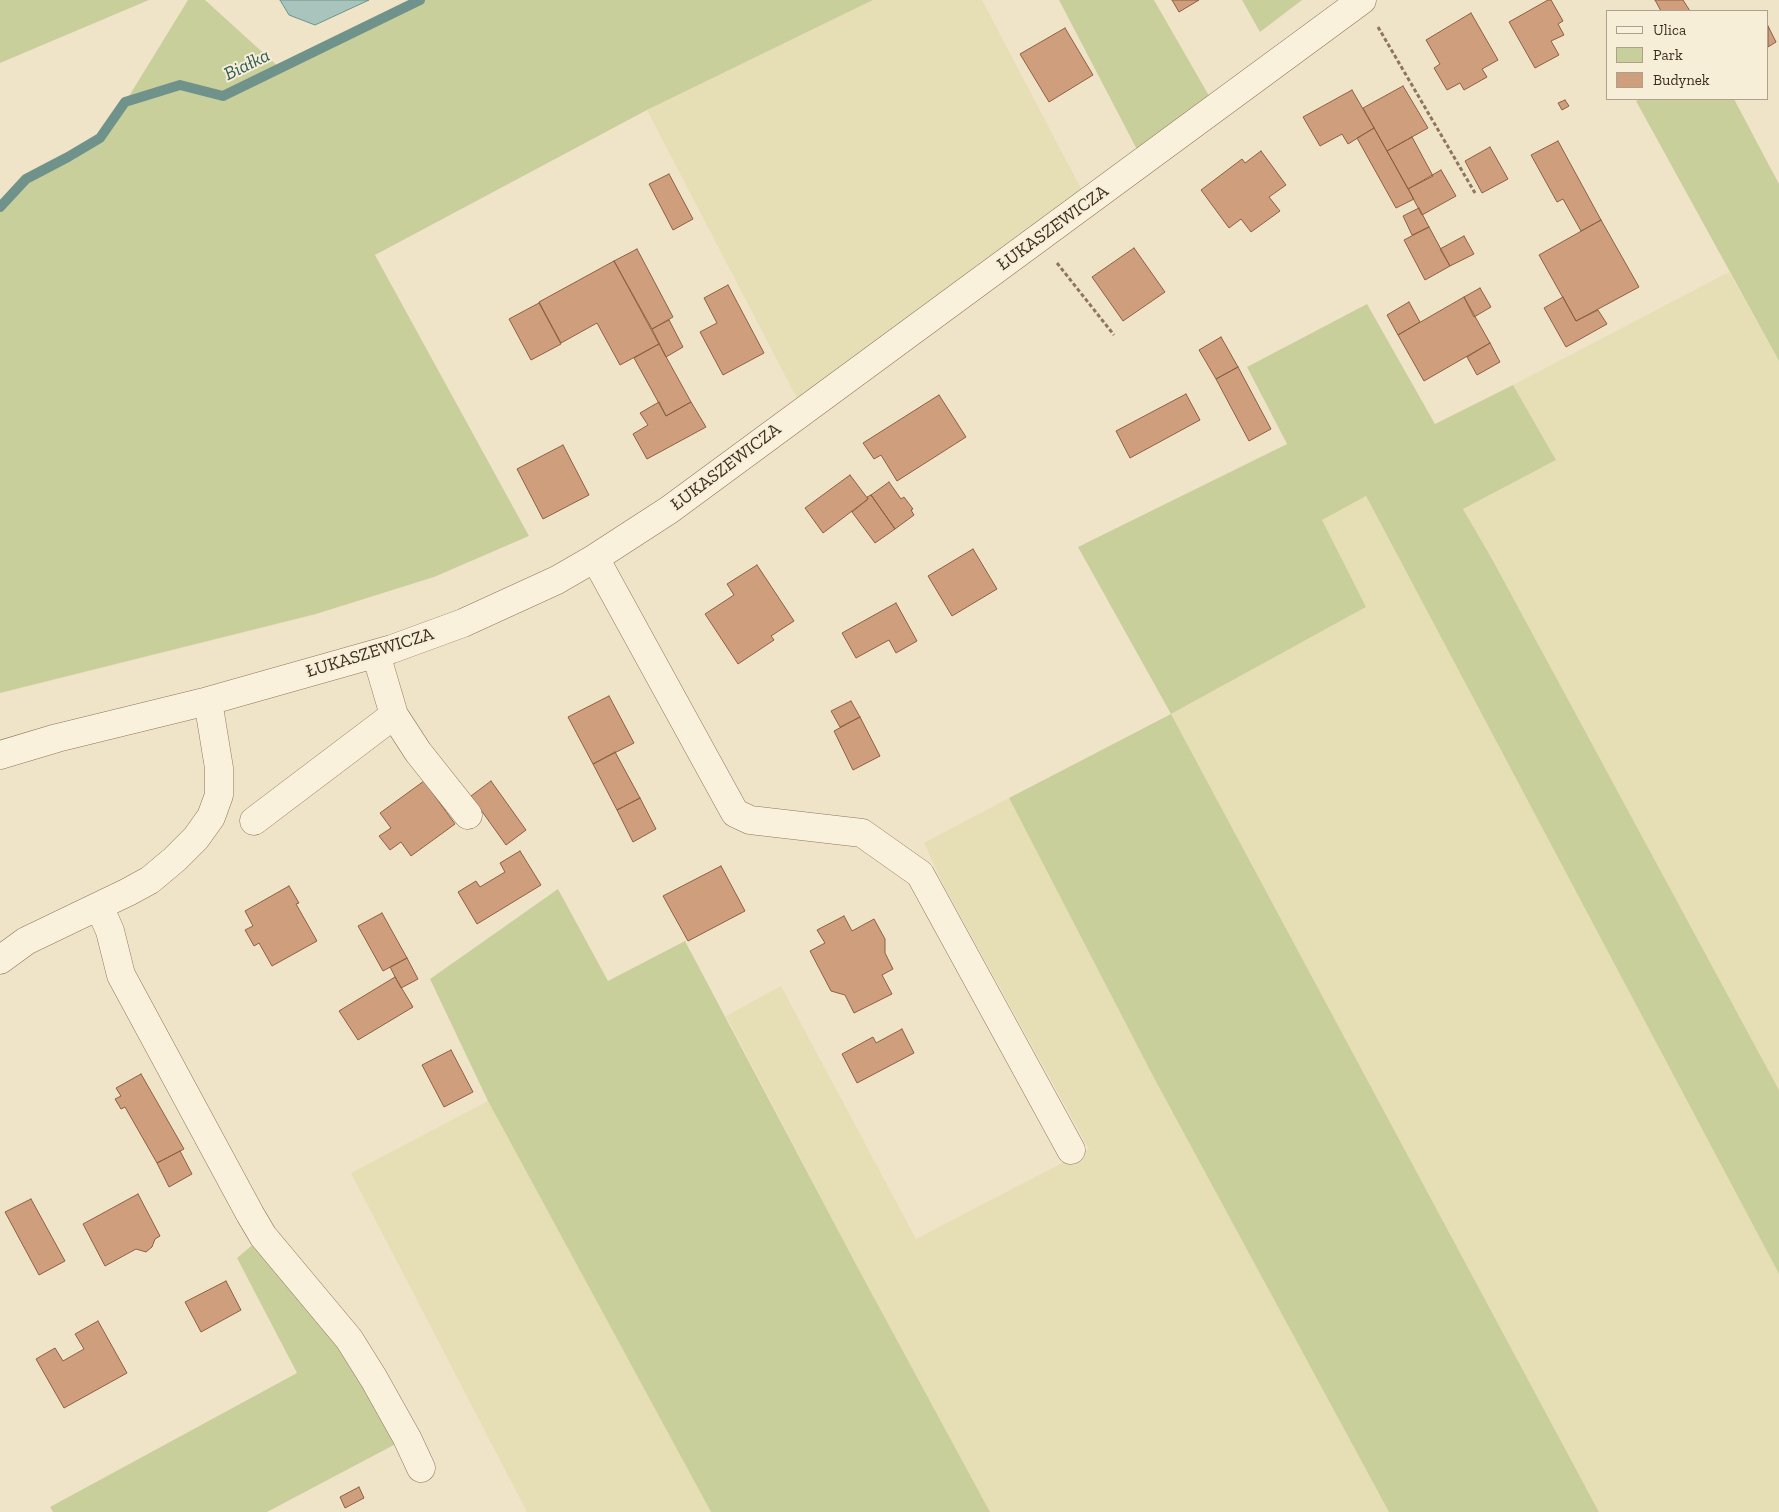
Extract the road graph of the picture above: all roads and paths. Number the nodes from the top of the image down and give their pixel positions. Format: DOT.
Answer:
graph roads {
  1 [pos="1362,0"];
  2 [pos="1476,193"];
  3 [pos="1038,238"];
  4 [pos="1114,335"];
  5 [pos="595,558"];
  6 [pos="376,654"];
  7 [pos="208,701"];
  8 [pos="394,715"];
  9 [pos="0,755"];
  10 [pos="468,815"];
  11 [pos="254,821"];
  12 [pos="99,906"];
  13 [pos="0,960"];
  14 [pos="1071,1150"];
  15 [pos="421,1468"];
  1 -- 2 [label="path"];
  1 -- 3 [label="street, ŁUKASZEWICZA"];
  3 -- 4 [label="path"];
  3 -- 5 [label="street, ŁUKASZEWICZA"];
  5 -- 6 [label="street, ŁUKASZEWICZA"];
  5 -- 14 [label="street"];
  6 -- 7 [label="street, ŁUKASZEWICZA"];
  6 -- 8 [label="street"];
  7 -- 9 [label="street, ŁUKASZEWICZA"];
  7 -- 12 [label="street"];
  8 -- 10 [label="street"];
  8 -- 11 [label="street"];
  12 -- 13 [label="street"];
  12 -- 15 [label="street"];
}
